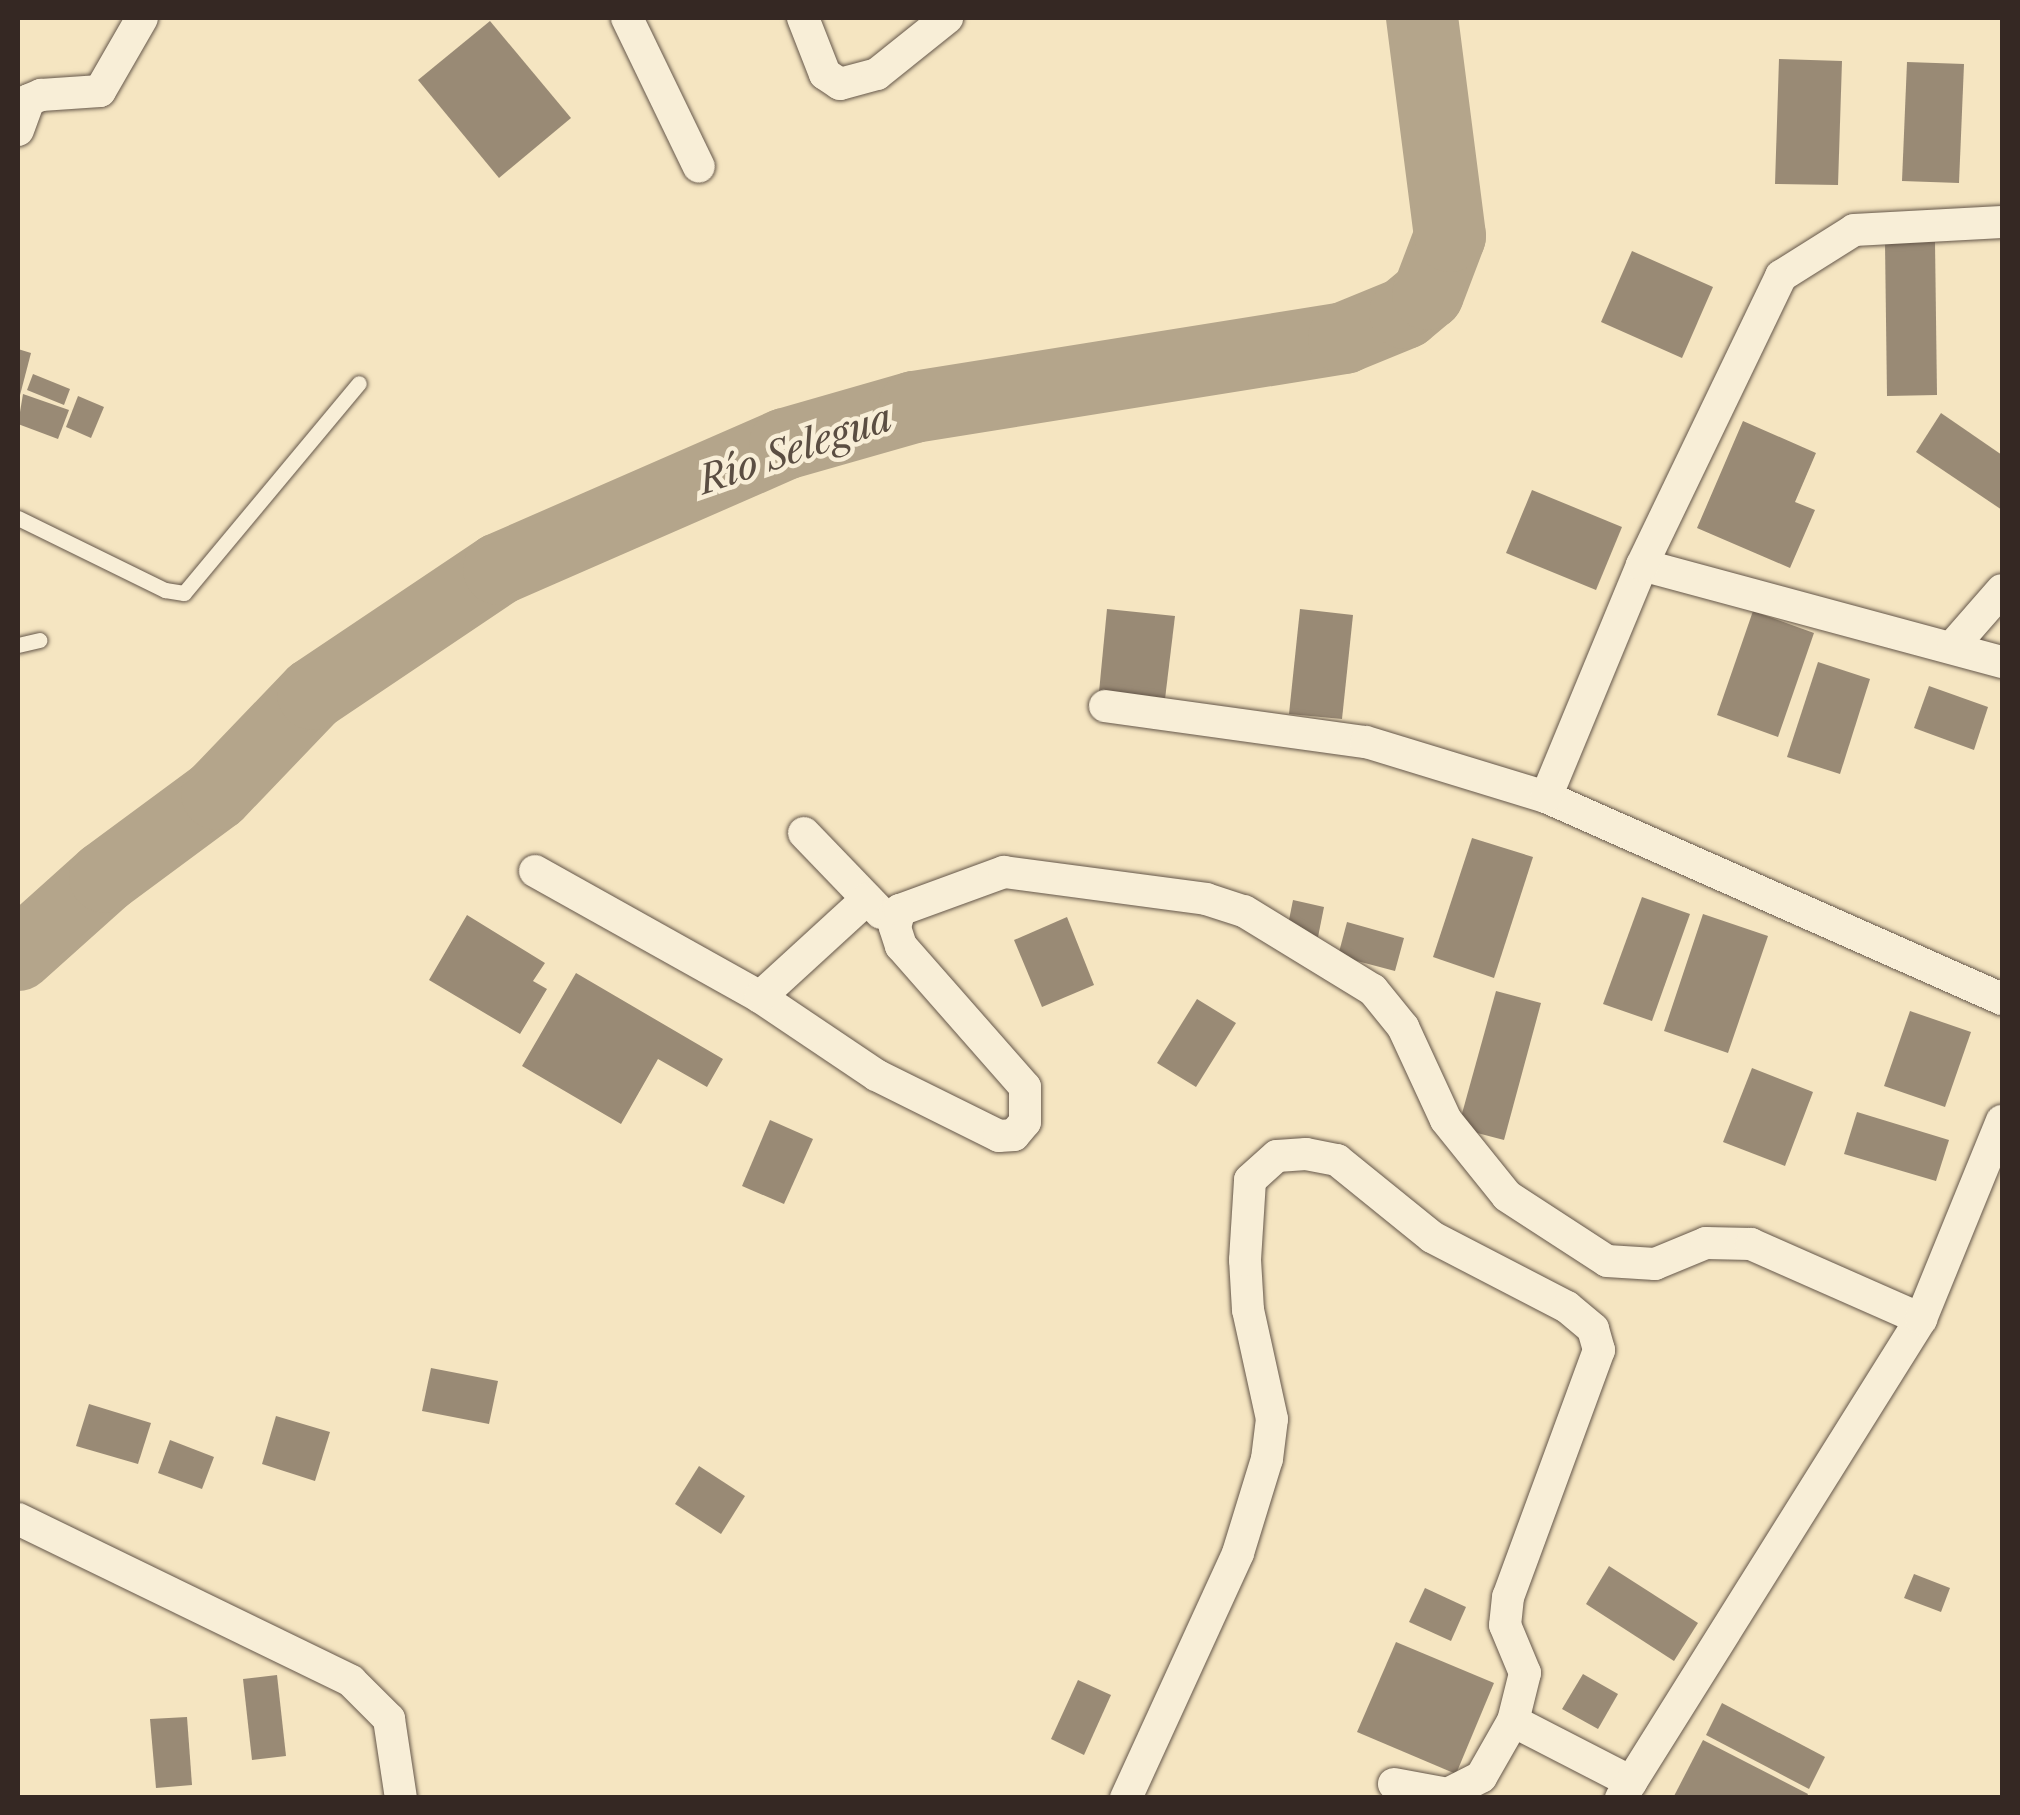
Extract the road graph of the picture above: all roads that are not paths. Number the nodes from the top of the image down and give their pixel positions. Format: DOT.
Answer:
graph roads {
  1 [pos="142,18"];
  2 [pos="627,18"];
  3 [pos="803,18"];
  4 [pos="947,18"];
  5 [pos="18,130"];
  6 [pos="698,167"];
  7 [pos="2002,222"];
  8 [pos="359,383"];
  9 [pos="18,518"];
  10 [pos="1642,565"];
  11 [pos="2002,590"];
  12 [pos="39,640"];
  13 [pos="18,645"];
  14 [pos="1953,646"];
  15 [pos="2002,662"];
  16 [pos="1105,706"];
  17 [pos="1546,796"];
  18 [pos="804,833"];
  19 [pos="535,871"];
  20 [pos="867,898"];
  21 [pos="895,927"];
  22 [pos="760,997"];
  23 [pos="2002,999"];
  24 [pos="2002,1121"];
  25 [pos="1920,1320"];
  26 [pos="18,1519"];
  27 [pos="1514,1721"];
  28 [pos="1394,1784"];
  29 [pos="1626,1790"];
  30 [pos="400,1798"];
  31 [pos="1126,1798"];
  1 -- 5 [label="street"];
  2 -- 6 [label="street"];
  3 -- 4 [label="street"];
  7 -- 10 [label="street"];
  8 -- 9 [label="lane"];
  10 -- 14 [label="street"];
  10 -- 17 [label="street"];
  11 -- 14 [label="street"];
  12 -- 13 [label="lane"];
  14 -- 15 [label="street"];
  16 -- 17 [label="street"];
  17 -- 23 [label="street"];
  18 -- 20 [label="street"];
  19 -- 22 [label="street"];
  20 -- 21 [label="street"];
  20 -- 22 [label="street"];
  21 -- 22 [label="street"];
  21 -- 25 [label="street"];
  24 -- 25 [label="street"];
  25 -- 29 [label="street"];
  26 -- 30 [label="street"];
  27 -- 28 [label="street"];
  27 -- 29 [label="street"];
  27 -- 31 [label="street"];
}
